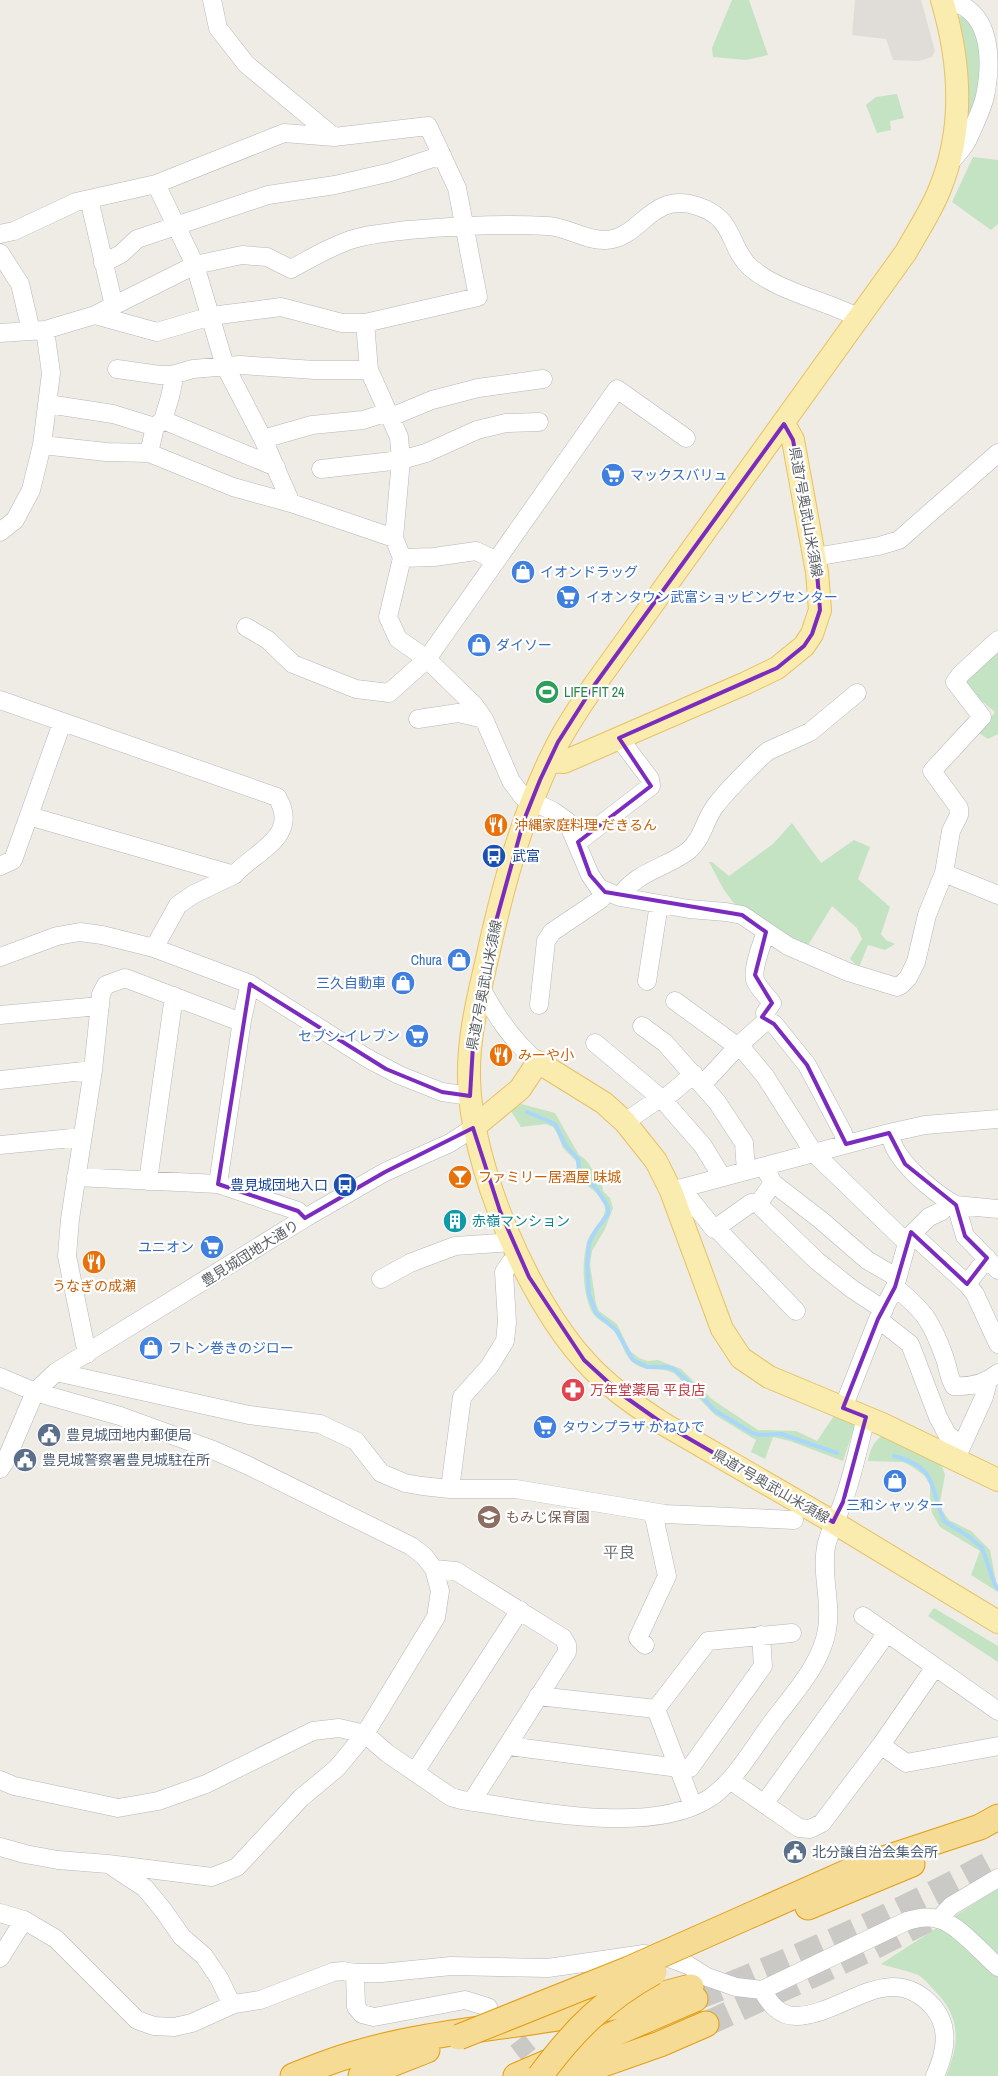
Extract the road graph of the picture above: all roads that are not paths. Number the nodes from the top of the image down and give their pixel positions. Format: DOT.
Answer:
graph roads {
  1 [pos="212,0"];
  2 [pos="942,0"];
  3 [pos="946,0"];
  4 [pos="991,96"];
  5 [pos="334,137"];
  6 [pos="442,155"];
  7 [pos="948,166"];
  8 [pos="156,184"];
  9 [pos="89,200"];
  10 [pos="463,225"];
  11 [pos="176,228"];
  12 [pos="0,234"];
  13 [pos="0,253"];
  14 [pos="102,263"];
  15 [pos="195,265"];
  16 [pos="114,306"];
  17 [pos="95,315"];
  18 [pos="211,316"];
  19 [pos="859,318"];
  20 [pos="365,323"];
  21 [pos="38,331"];
  22 [pos="0,333"];
  23 [pos="225,366"];
  24 [pos="117,369"];
  25 [pos="369,370"];
  26 [pos="172,374"];
  27 [pos="543,378"];
  28 [pos="48,404"];
  29 [pos="390,415"];
  30 [pos="539,422"];
  31 [pos="159,424"];
  32 [pos="784,424"];
  33 [pos="686,438"];
  34 [pos="263,439"];
  35 [pos="42,445"];
  36 [pos="149,453"];
  37 [pos="998,453"];
  38 [pos="401,460"];
  39 [pos="276,466"];
  40 [pos="321,469"];
  41 [pos="291,502"];
  42 [pos="0,532"];
  43 [pos="394,538"];
  44 [pos="402,558"];
  45 [pos="815,558"];
  46 [pos="495,560"];
  47 [pos="246,627"];
  48 [pos="998,640"];
  49 [pos="427,659"];
  50 [pos="857,694"];
  51 [pos="0,700"];
  52 [pos="418,719"];
  53 [pos="484,719"];
  54 [pos="62,723"];
  55 [pos="618,738"];
  56 [pos="549,761"];
  57 [pos="531,801"];
  58 [pos="29,816"];
  59 [pos="578,842"];
  60 [pos="0,866"];
  61 [pos="944,873"];
  62 [pos="234,875"];
  63 [pos="612,895"];
  64 [pos="998,895"];
  65 [pos="659,904"];
  66 [pos="766,932"];
  67 [pos="154,948"];
  68 [pos="0,957"];
  69 [pos="647,981"];
  70 [pos="250,984"];
  71 [pos="481,988"];
  72 [pos="174,996"];
  73 [pos="675,1001"];
  74 [pos="539,1005"];
  75 [pos="100,1006"];
  76 [pos="0,1016"];
  77 [pos="242,1020"];
  78 [pos="767,1020"];
  79 [pos="642,1026"];
  80 [pos="595,1043"];
  81 [pos="738,1046"];
  82 [pos="538,1062"];
  83 [pos="93,1070"];
  84 [pos="0,1080"];
  85 [pos="698,1080"];
  86 [pos="470,1096"];
  87 [pos="662,1099"];
  88 [pos="998,1119"];
  89 [pos="625,1122"];
  90 [pos="473,1128"];
  91 [pos="889,1133"];
  92 [pos="82,1137"];
  93 [pos="846,1144"];
  94 [pos="0,1145"];
  95 [pos="814,1153"];
  96 [pos="766,1166"];
  97 [pos="746,1171"];
  98 [pos="76,1177"];
  99 [pos="722,1177"];
  100 [pos="148,1181"];
  101 [pos="218,1184"];
  102 [pos="774,1184"];
  103 [pos="676,1190"];
  104 [pos="758,1204"];
  105 [pos="949,1208"];
  106 [pos="998,1209"];
  107 [pos="305,1218"];
  108 [pos="716,1228"];
  109 [pos="910,1238"];
  110 [pos="517,1250"];
  111 [pos="993,1264"];
  112 [pos="381,1279"];
  113 [pos="895,1282"];
  114 [pos="967,1284"];
  115 [pos="796,1311"];
  116 [pos="881,1315"];
  117 [pos="998,1344"];
  118 [pos="87,1354"];
  119 [pos="56,1372"];
  120 [pos="0,1377"];
  121 [pos="993,1377"];
  122 [pos="35,1392"];
  123 [pos="843,1408"];
  124 [pos="874,1421"];
  125 [pos="958,1452"];
  126 [pos="0,1469"];
  127 [pos="998,1480"];
  128 [pos="450,1489"];
  129 [pos="851,1508"];
  130 [pos="652,1512"];
  131 [pos="794,1520"];
  132 [pos="833,1522"];
  133 [pos="434,1568"];
  134 [pos="520,1610"];
  135 [pos="863,1616"];
  136 [pos="998,1622"];
  137 [pos="792,1633"];
  138 [pos="887,1633"];
  139 [pos="761,1636"];
  140 [pos="645,1645"];
  141 [pos="935,1667"];
  142 [pos="538,1696"];
  143 [pos="656,1709"];
  144 [pos="998,1711"];
  145 [pos="365,1734"];
  146 [pos="880,1744"];
  147 [pos="508,1746"];
  148 [pos="998,1746"];
  149 [pos="679,1768"];
  150 [pos="415,1772"];
  151 [pos="0,1780"];
  152 [pos="730,1780"];
  153 [pos="472,1801"];
  154 [pos="764,1804"];
  155 [pos="693,1806"];
  156 [pos="998,1817"];
  157 [pos="998,1830"];
  158 [pos="0,1847"];
  159 [pos="108,1864"];
  160 [pos="998,1878"];
  161 [pos="0,1913"];
  162 [pos="939,1919"];
  163 [pos="24,1920"];
  164 [pos="754,1921"];
  165 [pos="0,1958"];
  166 [pos="998,1968"];
  167 [pos="355,1974"];
  168 [pos="762,1990"];
  169 [pos="232,2005"];
  170 [pos="488,2006"];
  171 [pos="706,2024"];
  172 [pos="459,2037"];
  173 [pos="660,2044"];
  174 [pos="293,2076"];
  175 [pos="361,2076"];
  176 [pos="386,2076"];
  177 [pos="516,2076"];
  178 [pos="540,2076"];
  179 [pos="569,2076"];
  180 [pos="609,2076"];
  181 [pos="935,2076"];
  1 -- 5 [label="street"];
  2 -- 7 [label="main road, 県道7号奥武山米須線"];
  3 -- 4 [label="street"];
  4 -- 7 [label="street"];
  5 -- 6 [label="street"];
  5 -- 8 [label="street"];
  6 -- 10 [label="street"];
  6 -- 11 [label="street"];
  7 -- 19 [label="main road, 県道7号奥武山米須線"];
  8 -- 9 [label="street"];
  8 -- 11 [label="street"];
  9 -- 12 [label="street"];
  9 -- 14 [label="street"];
  10 -- 15 [label="street"];
  10 -- 19 [label="street"];
  10 -- 20 [label="street"];
  11 -- 14 [label="street"];
  11 -- 15 [label="street"];
  13 -- 21 [label="street"];
  14 -- 16 [label="street"];
  15 -- 16 [label="street"];
  15 -- 18 [label="street"];
  16 -- 17 [label="street"];
  17 -- 18 [label="street"];
  17 -- 21 [label="street"];
  18 -- 20 [label="street"];
  18 -- 23 [label="street"];
  19 -- 32 [label="main road, 県道7号奥武山米須線"];
  20 -- 25 [label="street"];
  21 -- 22 [label="street"];
  21 -- 28 [label="street"];
  23 -- 25 [label="street"];
  23 -- 26 [label="street"];
  23 -- 34 [label="street"];
  24 -- 26 [label="street"];
  25 -- 29 [label="street"];
  26 -- 31 [label="street"];
  27 -- 29 [label="street"];
  28 -- 31 [label="street"];
  28 -- 35 [label="street"];
  29 -- 34 [label="street"];
  29 -- 38 [label="street"];
  30 -- 38 [label="street"];
  31 -- 36 [label="street"];
  31 -- 39 [label="street"];
  32 -- 45 [label="main road, 県道7号奥武山米須線"];
  32 -- 56 [label="main road, 県道7号奥武山米須線"];
  33 -- 46 [label="street"];
  34 -- 39 [label="street"];
  35 -- 36 [label="street"];
  35 -- 42 [label="street"];
  36 -- 41 [label="street"];
  37 -- 45 [label="street"];
  38 -- 40 [label="street"];
  38 -- 43 [label="street"];
  39 -- 41 [label="street"];
  41 -- 43 [label="street"];
  43 -- 44 [label="street"];
  44 -- 46 [label="street"];
  44 -- 49 [label="street"];
  45 -- 55 [label="main road, 県道7号奥武山米須線"];
  46 -- 49 [label="street"];
  47 -- 49 [label="street"];
  48 -- 61 [label="street"];
  49 -- 53 [label="street"];
  50 -- 63 [label="street"];
  51 -- 54 [label="street"];
  52 -- 53 [label="street"];
  53 -- 57 [label="street"];
  54 -- 58 [label="street"];
  54 -- 62 [label="street"];
  55 -- 56 [label="main road, 県道7号奥武山米須線"];
  55 -- 59 [label="street"];
  56 -- 57 [label="main road, 県道7号奥武山米須線"];
  57 -- 59 [label="street"];
  57 -- 71 [label="main road, 県道7号奥武山米須線"];
  58 -- 60 [label="street"];
  58 -- 62 [label="street"];
  59 -- 63 [label="street"];
  61 -- 64 [label="street"];
  61 -- 66 [label="street"];
  62 -- 67 [label="street"];
  63 -- 65 [label="street"];
  63 -- 74 [label="street"];
  65 -- 66 [label="street"];
  65 -- 69 [label="street"];
  66 -- 78 [label="street"];
  67 -- 68 [label="street"];
  67 -- 70 [label="street"];
  70 -- 77 [label="street"];
  70 -- 86 [label="street"];
  71 -- 82 [label="street"];
  71 -- 86 [label="main road, 県道7号奥武山米須線"];
  72 -- 75 [label="street"];
  72 -- 77 [label="street"];
  72 -- 100 [label="street"];
  73 -- 81 [label="street"];
  75 -- 76 [label="street"];
  75 -- 83 [label="street"];
  77 -- 101 [label="street"];
  78 -- 81 [label="street"];
  78 -- 93 [label="street"];
  79 -- 85 [label="street"];
  80 -- 87 [label="street"];
  81 -- 85 [label="street"];
  81 -- 95 [label="street"];
  82 -- 89 [label="main road"];
  82 -- 90 [label="main road"];
  83 -- 84 [label="street"];
  83 -- 92 [label="street"];
  85 -- 87 [label="street"];
  85 -- 97 [label="street"];
  86 -- 90 [label="main road, 県道7号奥武山米須線"];
  87 -- 89 [label="street"];
  87 -- 99 [label="street"];
  88 -- 91 [label="street"];
  89 -- 103 [label="main road"];
  90 -- 107 [label="street, 豊見城団地大通り"];
  90 -- 110 [label="main road, 県道7号奥武山米須線"];
  91 -- 93 [label="street"];
  91 -- 105 [label="street"];
  92 -- 94 [label="street"];
  92 -- 98 [label="street"];
  93 -- 95 [label="street"];
  95 -- 96 [label="street"];
  95 -- 109 [label="street"];
  96 -- 97 [label="street"];
  96 -- 102 [label="street"];
  97 -- 99 [label="street"];
  98 -- 100 [label="street"];
  98 -- 118 [label="street"];
  99 -- 103 [label="street"];
  100 -- 101 [label="street"];
  101 -- 107 [label="street"];
  102 -- 104 [label="street"];
  102 -- 113 [label="street"];
  103 -- 108 [label="street"];
  103 -- 123 [label="main road"];
  104 -- 108 [label="street"];
  104 -- 116 [label="street"];
  105 -- 106 [label="street"];
  105 -- 109 [label="street"];
  105 -- 111 [label="street"];
  107 -- 118 [label="street, 豊見城団地大通り"];
  108 -- 115 [label="street"];
  109 -- 113 [label="street"];
  109 -- 114 [label="street"];
  110 -- 112 [label="street"];
  110 -- 128 [label="street"];
  110 -- 132 [label="main road, 県道7号奥武山米須線"];
  111 -- 114 [label="street"];
  113 -- 116 [label="street"];
  113 -- 121 [label="street"];
  114 -- 117 [label="street"];
  116 -- 123 [label="street"];
  116 -- 125 [label="street"];
  118 -- 119 [label="street, 豊見城団地大通り"];
  119 -- 122 [label="street, 豊見城団地大通り"];
  119 -- 128 [label="street"];
  120 -- 122 [label="street"];
  121 -- 125 [label="street"];
  122 -- 126 [label="street"];
  122 -- 133 [label="street"];
  123 -- 124 [label="main road"];
  124 -- 125 [label="main road"];
  124 -- 129 [label="street"];
  124 -- 132 [label="street"];
  125 -- 127 [label="main road"];
  128 -- 130 [label="street"];
  130 -- 131 [label="street"];
  130 -- 140 [label="street"];
  132 -- 136 [label="main road, 県道7号奥武山米須線"];
  132 -- 152 [label="street"];
  133 -- 134 [label="street"];
  133 -- 145 [label="street"];
  134 -- 142 [label="street"];
  134 -- 150 [label="street"];
  135 -- 138 [label="street"];
  137 -- 139 [label="street"];
  138 -- 141 [label="street"];
  138 -- 154 [label="street"];
  139 -- 143 [label="street"];
  139 -- 149 [label="street"];
  141 -- 144 [label="street"];
  141 -- 146 [label="street"];
  142 -- 143 [label="street"];
  142 -- 147 [label="street"];
  143 -- 149 [label="street"];
  145 -- 150 [label="street"];
  145 -- 151 [label="street"];
  145 -- 159 [label="street"];
  146 -- 148 [label="street"];
  146 -- 154 [label="street"];
  147 -- 149 [label="street"];
  147 -- 153 [label="street"];
  149 -- 155 [label="street"];
  150 -- 153 [label="street"];
  152 -- 154 [label="street"];
  152 -- 155 [label="street"];
  153 -- 155 [label="street"];
  156 -- 164 [label="highway"];
  157 -- 164 [label="highway"];
  158 -- 159 [label="street"];
  159 -- 169 [label="street"];
  160 -- 162 [label="street"];
  161 -- 163 [label="street"];
  162 -- 166 [label="street"];
  162 -- 168 [label="street"];
  163 -- 165 [label="street"];
  163 -- 169 [label="street"];
  164 -- 172 [label="highway, bridge"];
  164 -- 178 [label="highway, bridge"];
  167 -- 168 [label="street"];
  167 -- 169 [label="street"];
  167 -- 170 [label="street"];
  168 -- 181 [label="street"];
  171 -- 173 [label="highway"];
  172 -- 175 [label="highway"];
  172 -- 176 [label="highway"];
  173 -- 179 [label="highway"];
  173 -- 180 [label="highway"];
  174 -- 177 [label="highway"];
}
